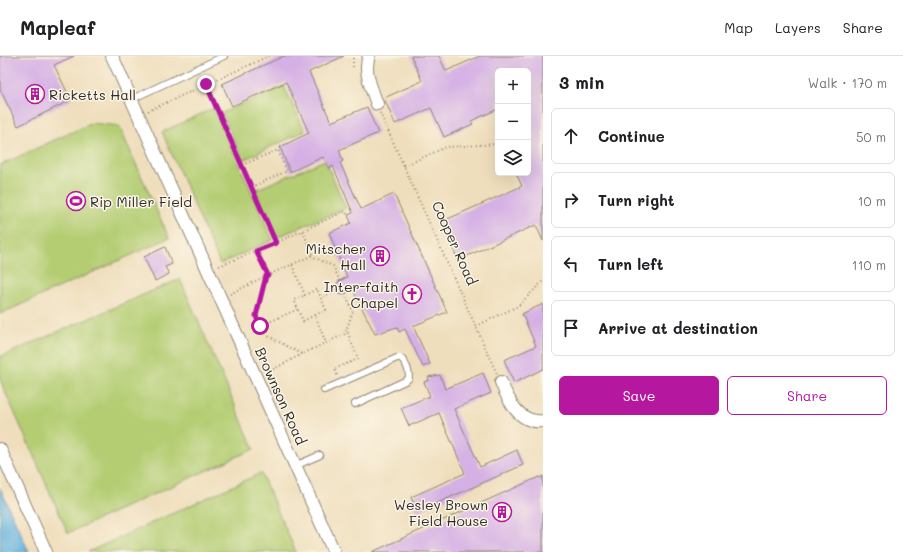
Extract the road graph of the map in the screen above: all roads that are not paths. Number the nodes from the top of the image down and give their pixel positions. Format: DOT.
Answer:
graph roads {
  1 [pos="112,56"];
  2 [pos="224,56"];
  3 [pos="369,56"];
  4 [pos="132,99"];
  5 [pos="377,104"];
  6 [pos="501,382"];
  7 [pos="324,390"];
  8 [pos="355,404"];
  9 [pos="543,421"];
  10 [pos="0,449"];
  11 [pos="320,455"];
  12 [pos="295,466"];
  13 [pos="46,552"];
  14 [pos="334,552"];
  1 -- 4 [label="street, Brownson Road"];
  2 -- 4 [label="lane"];
  3 -- 5 [label="street"];
  4 -- 12 [label="street, Brownson Road"];
  6 -- 9 [label="street"];
  7 -- 8 [label="lane"];
  10 -- 13 [label="street"];
  11 -- 12 [label="lane"];
  12 -- 14 [label="street, Brownson Road"];
}
